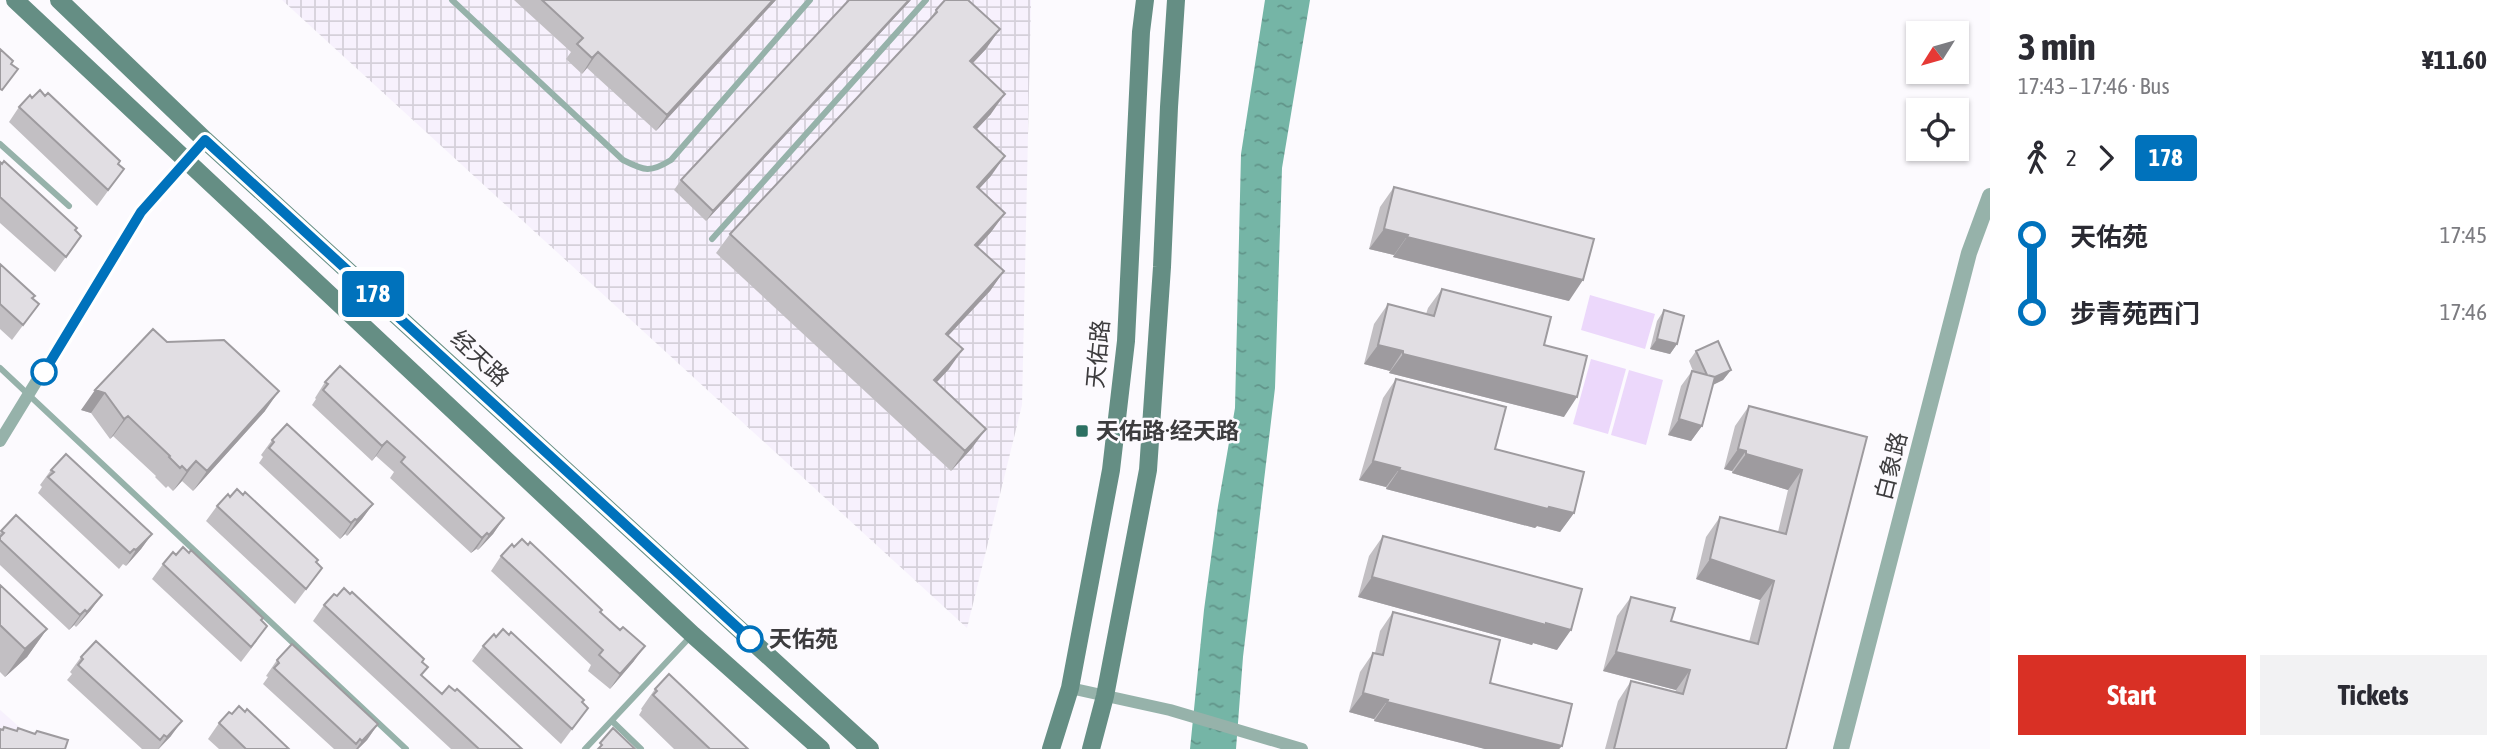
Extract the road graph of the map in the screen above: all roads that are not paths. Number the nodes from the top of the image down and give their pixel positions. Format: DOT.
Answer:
graph roads {
  1 [pos="15,0"];
  2 [pos="59,0"];
  3 [pos="452,0"];
  4 [pos="810,0"];
  5 [pos="926,0"];
  6 [pos="1145,0"];
  7 [pos="1176,0"];
  8 [pos="205,140"];
  9 [pos="0,144"];
  10 [pos="186,161"];
  11 [pos="1990,196"];
  12 [pos="69,206"];
  13 [pos="712,239"];
  14 [pos="0,368"];
  15 [pos="30,394"];
  16 [pos="0,441"];
  17 [pos="693,635"];
  18 [pos="1070,688"];
  19 [pos="1105,696"];
  20 [pos="612,721"];
  21 [pos="406,749"];
  22 [pos="586,749"];
  23 [pos="641,749"];
  24 [pos="821,749"];
  25 [pos="870,749"];
  26 [pos="1051,749"];
  27 [pos="1091,749"];
  28 [pos="1301,749"];
  29 [pos="1841,749"];
  1 -- 10 [label="main road"];
  2 -- 8 [label="main road, 经天路"];
  3 -- 4 [label="lane"];
  5 -- 13 [label="lane"];
  6 -- 18 [label="main road, 天佑路"];
  7 -- 19 [label="main road"];
  8 -- 10 [label="street"];
  8 -- 25 [label="main road, 经天路"];
  9 -- 12 [label="lane"];
  10 -- 15 [label="street"];
  10 -- 17 [label="main road"];
  11 -- 29 [label="street, 白象路"];
  14 -- 15 [label="lane"];
  15 -- 16 [label="street"];
  15 -- 21 [label="lane"];
  17 -- 20 [label="lane"];
  17 -- 24 [label="main road"];
  18 -- 19 [label="street"];
  18 -- 26 [label="main road, 天佑路"];
  19 -- 27 [label="main road"];
  19 -- 28 [label="street"];
  20 -- 22 [label="lane"];
  20 -- 23 [label="lane"];
}
